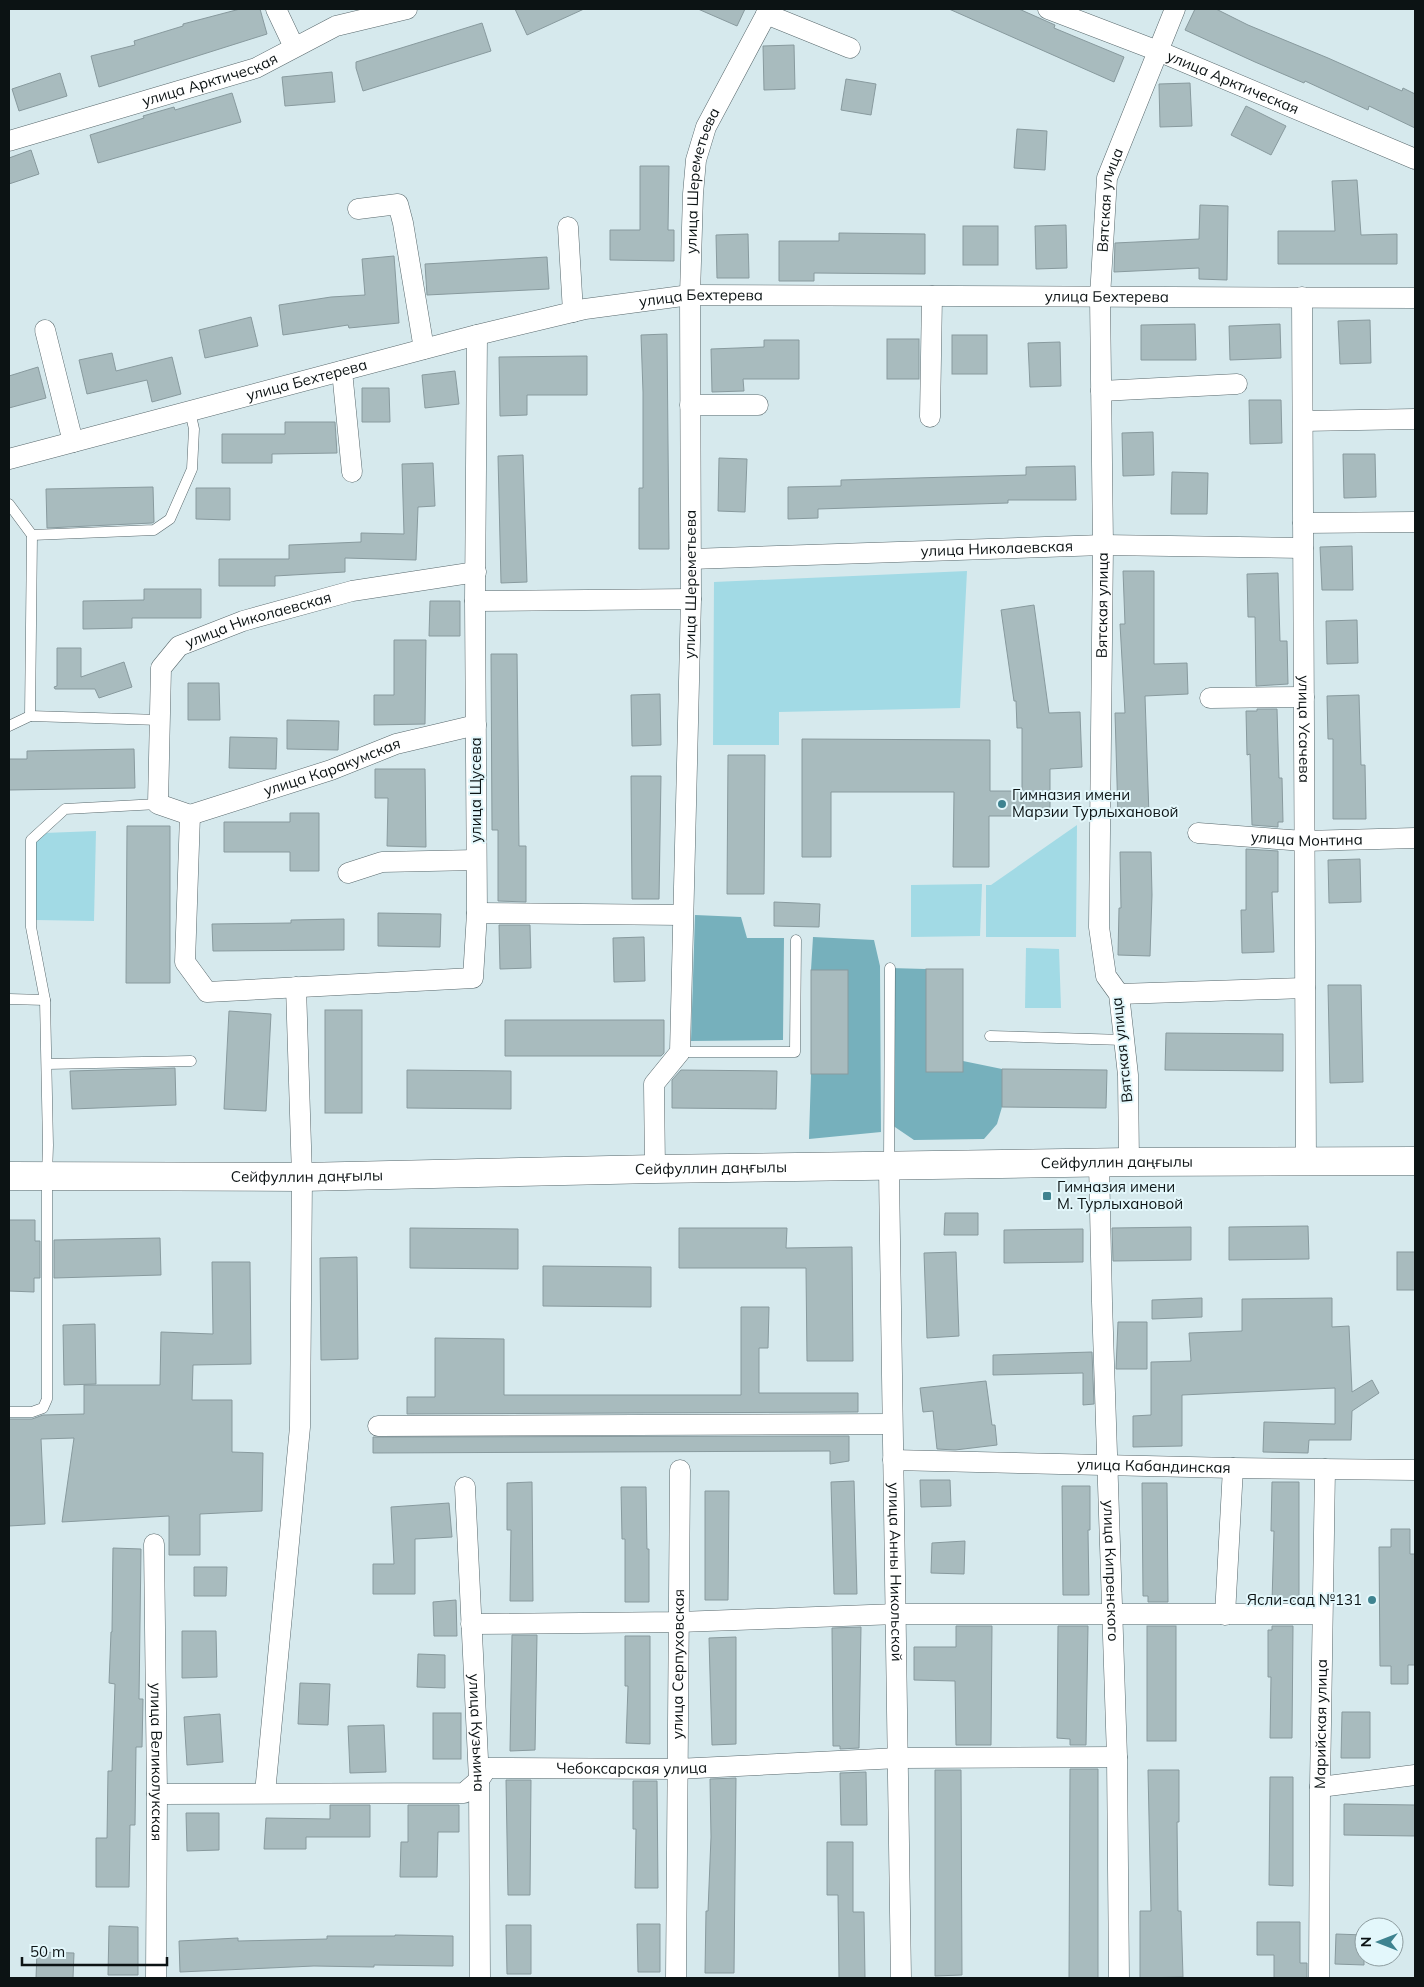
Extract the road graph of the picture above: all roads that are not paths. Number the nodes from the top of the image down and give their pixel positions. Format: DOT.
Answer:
graph roads {
  1 [pos="276,9"];
  2 [pos="407,9"];
  3 [pos="1048,9"];
  4 [pos="1175,9"];
  5 [pos="767,12"];
  6 [pos="294,47"];
  7 [pos="850,48"];
  8 [pos="1158,51"];
  9 [pos="9,141"];
  10 [pos="1415,159"];
  11 [pos="358,209"];
  12 [pos="568,227"];
  13 [pos="690,295"];
  14 [pos="932,296"];
  15 [pos="1100,297"];
  16 [pos="1302,297"];
  17 [pos="1415,298"];
  18 [pos="573,312"];
  19 [pos="45,330"];
  20 [pos="477,335"];
  21 [pos="424,349"];
  22 [pos="342,371"];
  23 [pos="1237,384"];
  24 [pos="1102,391"];
  25 [pos="690,405"];
  26 [pos="758,405"];
  27 [pos="190,411"];
  28 [pos="930,418"];
  29 [pos="1415,419"];
  30 [pos="1303,421"];
  31 [pos="73,442"];
  32 [pos="9,459"];
  33 [pos="352,472"];
  34 [pos="9,504"];
  35 [pos="1415,522"];
  36 [pos="1303,523"];
  37 [pos="32,535"];
  38 [pos="1103,545"];
  39 [pos="1303,548"];
  40 [pos="691,558"];
  41 [pos="476,572"];
  42 [pos="691,599"];
  43 [pos="476,601"];
  44 [pos="1304,697"];
  45 [pos="1210,698"];
  46 [pos="30,716"];
  47 [pos="160,720"];
  48 [pos="476,725"];
  49 [pos="9,726"];
  50 [pos="158,804"];
  51 [pos="190,815"];
  52 [pos="1198,833"];
  53 [pos="1415,838"];
  54 [pos="1304,841"];
  55 [pos="476,860"];
  56 [pos="348,873"];
  57 [pos="477,913"];
  58 [pos="682,915"];
  59 [pos="796,940"];
  60 [pos="890,968"];
  61 [pos="296,987"];
  62 [pos="1305,988"];
  63 [pos="1119,994"];
  64 [pos="9,999"];
  65 [pos="45,1000"];
  66 [pos="990,1036"];
  67 [pos="1124,1040"];
  68 [pos="680,1052"];
  69 [pos="191,1061"];
  70 [pos="46,1064"];
  71 [pos="1306,1161"];
  72 [pos="1415,1161"];
  73 [pos="1129,1162"];
  74 [pos="1099,1163"];
  75 [pos="889,1166"];
  76 [pos="655,1169"];
  77 [pos="9,1176"];
  78 [pos="46,1176"];
  79 [pos="302,1177"];
  80 [pos="9,1412"];
  81 [pos="892,1424"];
  82 [pos="378,1426"];
  83 [pos="893,1460"];
  84 [pos="1107,1465"];
  85 [pos="1233,1468"];
  86 [pos="1325,1469"];
  87 [pos="680,1470"];
  88 [pos="1415,1470"];
  89 [pos="465,1488"];
  90 [pos="154,1544"];
  91 [pos="897,1614"];
  92 [pos="1322,1614"];
  93 [pos="1111,1615"];
  94 [pos="1225,1615"];
  95 [pos="679,1622"];
  96 [pos="471,1624"];
  97 [pos="899,1758"];
  98 [pos="1117,1758"];
  99 [pos="676,1769"];
  100 [pos="1415,1775"];
  101 [pos="479,1780"];
  102 [pos="1320,1787"];
  103 [pos="265,1793"];
  104 [pos="157,1794"];
  105 [pos="156,1978"];
  106 [pos="480,1978"];
  107 [pos="676,1978"];
  108 [pos="901,1978"];
  109 [pos="1119,1978"];
  110 [pos="1319,1978"];
  1 -- 6 [label="street"];
  2 -- 6 [label="street, улица Арктическая"];
  3 -- 8 [label="street, улица Арктическая"];
  4 -- 8 [label="street, Вятская улица"];
  5 -- 7 [label="street"];
  5 -- 13 [label="street, улица Шереметьева"];
  6 -- 9 [label="street, улица Арктическая"];
  8 -- 10 [label="street, улица Арктическая"];
  8 -- 15 [label="street, Вятская улица"];
  11 -- 21 [label="street"];
  12 -- 18 [label="street"];
  13 -- 14 [label="street, улица Бехтерева"];
  13 -- 18 [label="street, улица Бехтерева"];
  13 -- 25 [label="street, улица Шереметьева"];
  14 -- 15 [label="street, улица Бехтерева"];
  14 -- 28 [label="street"];
  15 -- 16 [label="street, улица Бехтерева"];
  15 -- 24 [label="street, Вятская улица"];
  16 -- 17 [label="street, улица Бехтерева"];
  16 -- 30 [label="street, улица Усачева"];
  18 -- 20 [label="street, улица Бехтерева"];
  19 -- 31 [label="street"];
  20 -- 21 [label="street, улица Бехтерева"];
  20 -- 41 [label="street, улица Щусева"];
  21 -- 22 [label="street, улица Бехтерева"];
  22 -- 27 [label="street, улица Бехтерева"];
  22 -- 33 [label="street"];
  23 -- 24 [label="street"];
  24 -- 38 [label="street, Вятская улица"];
  25 -- 26 [label="street"];
  25 -- 40 [label="street, улица Шереметьева"];
  27 -- 31 [label="street, улица Бехтерева"];
  27 -- 37 [label="lane"];
  29 -- 30 [label="street"];
  30 -- 36 [label="street, улица Усачева"];
  31 -- 32 [label="street, улица Бехтерева"];
  34 -- 37 [label="lane"];
  35 -- 36 [label="street"];
  36 -- 39 [label="street, улица Усачева"];
  37 -- 46 [label="lane"];
  38 -- 39 [label="street, улица Николаевская"];
  38 -- 40 [label="street, улица Николаевская"];
  38 -- 63 [label="street, Вятская улица"];
  39 -- 44 [label="street, улица Усачева"];
  40 -- 42 [label="street, улица Шереметьева"];
  41 -- 43 [label="street, улица Щусева"];
  41 -- 47 [label="street, улица Николаевская"];
  42 -- 43 [label="street"];
  42 -- 58 [label="street, улица Шереметьева"];
  43 -- 48 [label="street, улица Щусева"];
  44 -- 45 [label="street"];
  44 -- 54 [label="street, улица Усачева"];
  46 -- 47 [label="lane"];
  46 -- 49 [label="lane"];
  47 -- 50 [label="street, улица Николаевская"];
  48 -- 51 [label="street, улица Каракумская"];
  48 -- 55 [label="street, улица Щусева"];
  50 -- 51 [label="street"];
  50 -- 65 [label="lane"];
  51 -- 61 [label="street, улица Щусева"];
  52 -- 54 [label="street, улица Монтина"];
  53 -- 54 [label="street, улица Монтина"];
  54 -- 62 [label="street, улица Усачева"];
  55 -- 56 [label="street"];
  55 -- 57 [label="street, улица Щусева"];
  57 -- 58 [label="street"];
  57 -- 61 [label="street, улица Щусева"];
  58 -- 68 [label="street, улица Шереметьева"];
  59 -- 68 [label="lane"];
  60 -- 75 [label="lane"];
  61 -- 79 [label="street"];
  62 -- 63 [label="street"];
  62 -- 71 [label="street, улица Усачева"];
  63 -- 67 [label="street, Вятская улица"];
  64 -- 65 [label="lane"];
  65 -- 70 [label="lane"];
  66 -- 67 [label="lane"];
  67 -- 73 [label="street, Вятская улица"];
  68 -- 76 [label="street"];
  69 -- 70 [label="lane"];
  70 -- 78 [label="lane"];
  71 -- 72 [label="main road, Сейфуллин даңғылы"];
  71 -- 73 [label="main road, Сейфуллин даңғылы"];
  73 -- 74 [label="main road, Сейфуллин даңғылы"];
  74 -- 75 [label="main road, Сейфуллин даңғылы"];
  74 -- 84 [label="street, улица Кипренского"];
  75 -- 76 [label="main road, Сейфуллин даңғылы"];
  75 -- 81 [label="street, улица Анны Никольской"];
  76 -- 79 [label="main road, Сейфуллин даңғылы"];
  77 -- 78 [label="main road, Сейфуллин даңғылы"];
  78 -- 79 [label="main road, Сейфуллин даңғылы"];
  78 -- 80 [label="lane"];
  79 -- 103 [label="street"];
  81 -- 82 [label="street"];
  81 -- 83 [label="street, улица Анны Никольской"];
  83 -- 84 [label="street, улица Кабандинская"];
  83 -- 91 [label="street, улица Анны Никольской"];
  84 -- 85 [label="street, улица Кабандинская"];
  84 -- 93 [label="street, улица Кипренского"];
  85 -- 86 [label="street, улица Кабандинская"];
  85 -- 94 [label="street"];
  86 -- 88 [label="street, улица Кабандинская"];
  86 -- 92 [label="street, Марийская улица"];
  87 -- 95 [label="street, улица Серпуховская"];
  89 -- 96 [label="street, улица Кузьмина"];
  90 -- 104 [label="street, улица Великолукская"];
  91 -- 93 [label="street"];
  91 -- 95 [label="street"];
  91 -- 97 [label="street, улица Анны Никольской"];
  92 -- 94 [label="street"];
  92 -- 102 [label="street, Марийская улица"];
  93 -- 94 [label="street"];
  93 -- 98 [label="street, улица Кипренского"];
  95 -- 96 [label="street"];
  95 -- 99 [label="street, улица Серпуховская"];
  96 -- 101 [label="street, улица Кузьмина"];
  97 -- 98 [label="street, Чебоксарская улица"];
  97 -- 99 [label="street, Чебоксарская улица"];
  97 -- 108 [label="street, улица Анны Никольской"];
  98 -- 109 [label="street, улица Кипренского"];
  99 -- 101 [label="street, Чебоксарская улица"];
  99 -- 107 [label="street, улица Серпуховская"];
  100 -- 102 [label="street"];
  101 -- 103 [label="street, Чебоксарская улица"];
  101 -- 106 [label="street, улица Кузьмина"];
  102 -- 110 [label="street, Марийская улица"];
  103 -- 104 [label="street, Чебоксарская улица"];
  104 -- 105 [label="street, улица Великолукская"];
}
